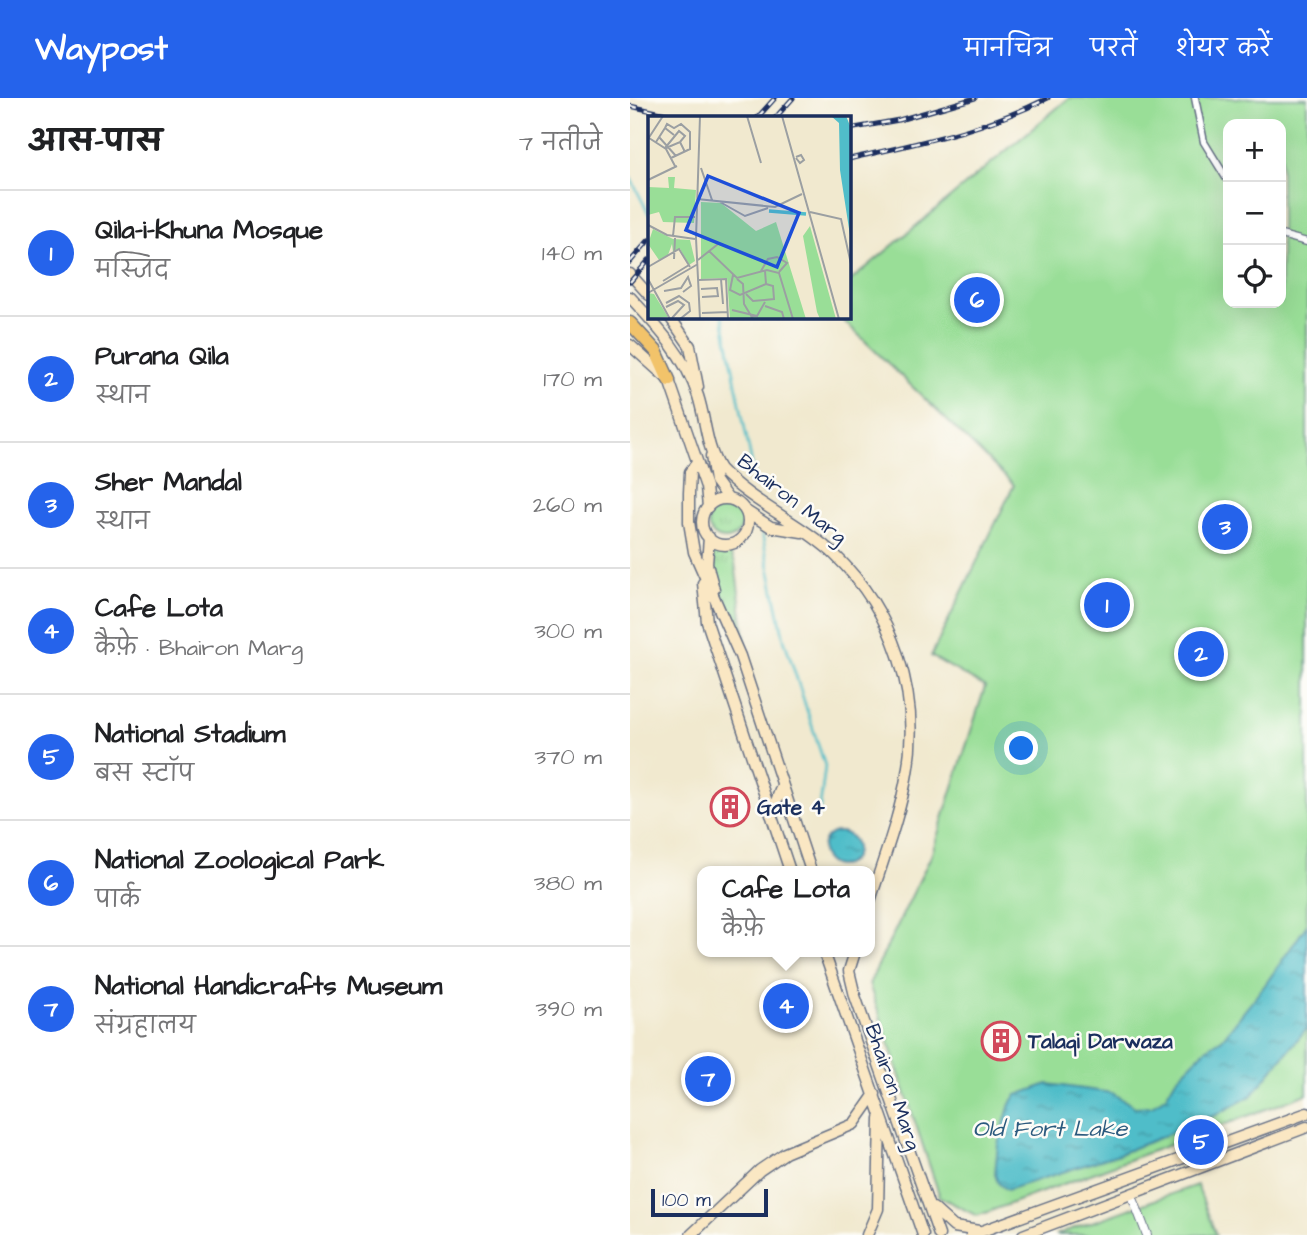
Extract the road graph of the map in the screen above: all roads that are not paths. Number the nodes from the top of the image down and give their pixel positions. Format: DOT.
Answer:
graph roads {
  1 [pos="1195,98"];
  2 [pos="1223,173"];
  3 [pos="1286,236"];
  4 [pos="1307,242"];
  5 [pos="630,274"];
  6 [pos="648,294"];
  7 [pos="630,297"];
  8 [pos="671,318"];
  9 [pos="630,323"];
  10 [pos="630,345"];
  11 [pos="669,380"];
  12 [pos="698,394"];
  13 [pos="710,450"];
  14 [pos="694,459"];
  15 [pos="729,499"];
  16 [pos="708,507"];
  17 [pos="744,509"];
  18 [pos="808,533"];
  19 [pos="709,537"];
  20 [pos="703,576"];
  21 [pos="721,615"];
  22 [pos="782,782"];
  23 [pos="771,815"];
  24 [pos="788,866"];
  25 [pos="809,866"];
  26 [pos="875,884"];
  27 [pos="826,957"];
  28 [pos="853,957"];
  29 [pos="849,971"];
  30 [pos="835,978"];
  31 [pos="875,1094"];
  32 [pos="880,1109"];
  33 [pos="1307,1114"];
  34 [pos="1307,1127"];
  35 [pos="1131,1193"];
  36 [pos="928,1200"];
  37 [pos="976,1233"];
  38 [pos="691,1235"];
  39 [pos="867,1235"];
  40 [pos="923,1235"];
  41 [pos="939,1235"];
  42 [pos="1023,1235"];
  43 [pos="1147,1235"];
  1 -- 2 [label="street"];
  3 -- 4 [label="street"];
  5 -- 6 [label="main road"];
  7 -- 12 [label="main road, Bhairon Marg"];
  8 -- 12 [label="main road"];
  9 -- 11 [label="main road"];
  10 -- 11 [label="main road"];
  11 -- 14 [label="main road"];
  12 -- 13 [label="main road, Bhairon Marg"];
  13 -- 14 [label="main road"];
  13 -- 15 [label="main road"];
  13 -- 18 [label="main road, Bhairon Marg"];
  14 -- 16 [label="main road"];
  14 -- 20 [label="main road"];
  15 -- 16 [label="main road"];
  15 -- 17 [label="main road"];
  16 -- 19 [label="main road"];
  17 -- 18 [label="main road"];
  17 -- 19 [label="main road"];
  18 -- 26 [label="main road, Bhairon Marg"];
  19 -- 21 [label="main road"];
  20 -- 21 [label="main road"];
  20 -- 23 [label="main road"];
  21 -- 22 [label="main road"];
  22 -- 23 [label="main road"];
  22 -- 25 [label="main road"];
  23 -- 24 [label="main road"];
  27 -- 30 [label="main road, Bhairon Marg"];
  28 -- 29 [label="main road"];
  29 -- 30 [label="main road"];
  29 -- 36 [label="main road, Bhairon Marg"];
  30 -- 31 [label="main road, Bhairon Marg"];
  31 -- 32 [label="main road, Bhairon Marg"];
  31 -- 38 [label="main road"];
  32 -- 39 [label="main road"];
  32 -- 40 [label="main road, Bhairon Marg"];
  33 -- 37 [label="main road"];
  34 -- 35 [label="main road"];
  35 -- 42 [label="main road"];
  35 -- 43 [label="street"];
  36 -- 37 [label="main road"];
  36 -- 41 [label="main road, Bhairon Marg"];
}
